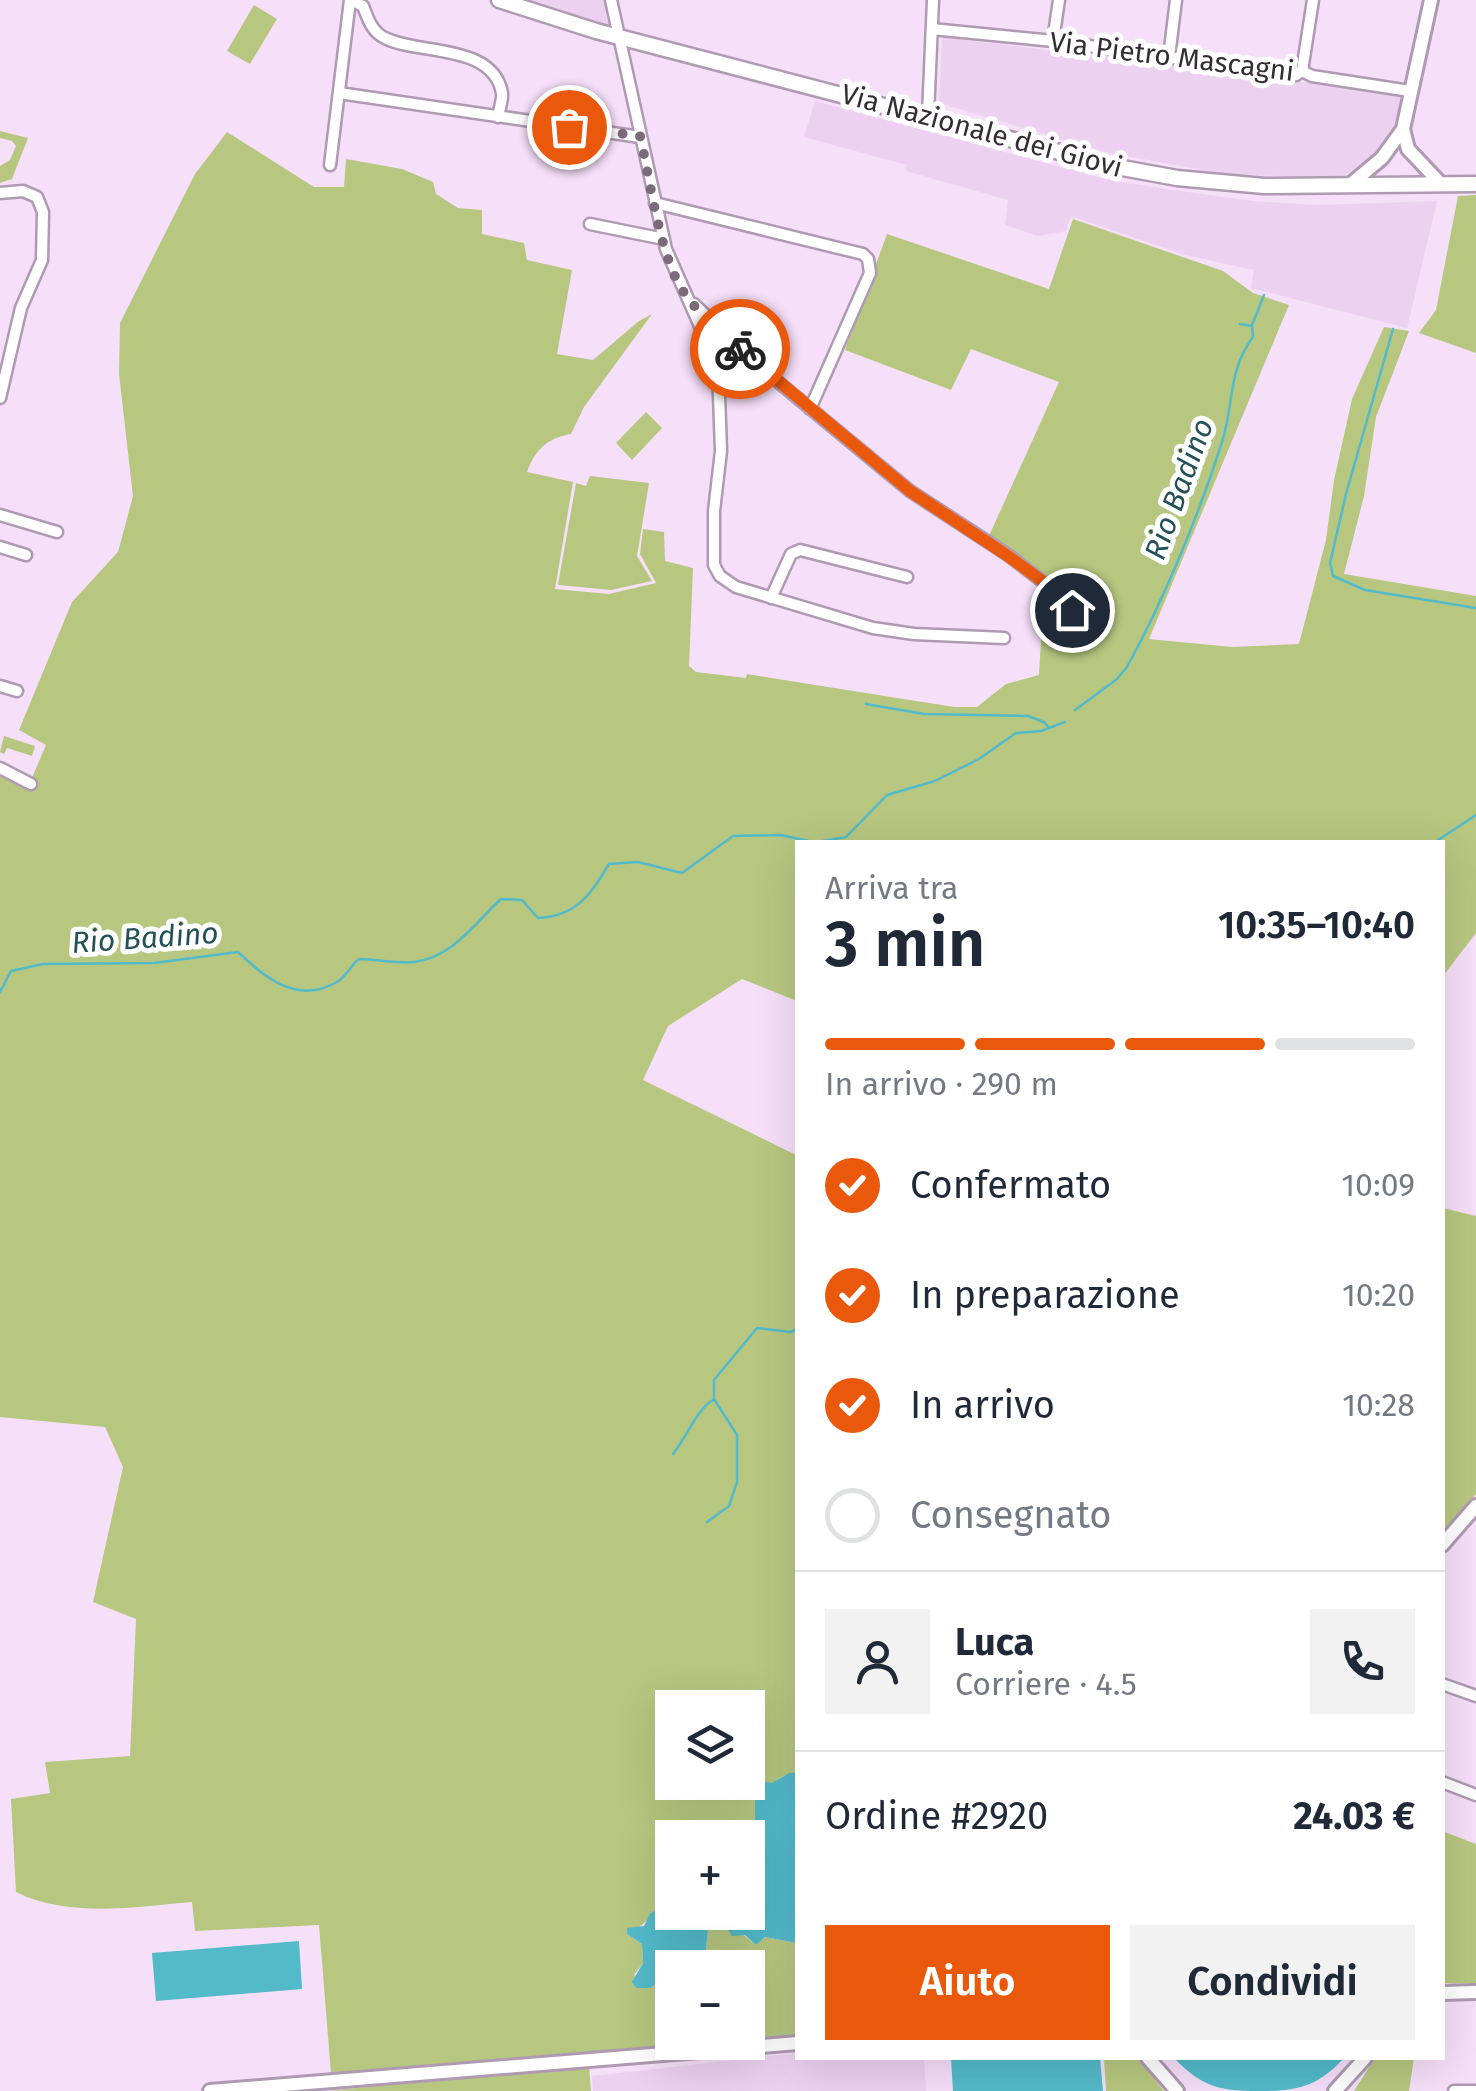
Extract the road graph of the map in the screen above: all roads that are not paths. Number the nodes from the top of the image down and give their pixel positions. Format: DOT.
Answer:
graph roads {
  1 [pos="350,0"];
  2 [pos="499,0"];
  3 [pos="611,0"];
  4 [pos="933,0"];
  5 [pos="1059,0"];
  6 [pos="1176,0"];
  7 [pos="1312,0"];
  8 [pos="1431,0"];
  9 [pos="932,28"];
  10 [pos="619,37"];
  11 [pos="1053,41"];
  12 [pos="1169,57"];
  13 [pos="1302,71"];
  14 [pos="1410,91"];
  15 [pos="340,93"];
  16 [pos="928,115"];
  17 [pos="498,117"];
  18 [pos="1403,129"];
  19 [pos="640,136"];
  20 [pos="1382,158"];
  21 [pos="1418,161"];
  22 [pos="330,166"];
  23 [pos="1390,183"];
  24 [pos="1352,184"];
  25 [pos="1409,184"];
  26 [pos="1440,184"];
  27 [pos="1476,184"];
  28 [pos="0,192"];
  29 [pos="655,203"];
  30 [pos="590,224"];
  31 [pos="664,238"];
  32 [pos="684,292"];
  33 [pos="0,398"];
  34 [pos="810,409"];
  35 [pos="0,515"];
  36 [pos="57,532"];
  37 [pos="0,547"];
  38 [pos="26,556"];
  39 [pos="907,576"];
  40 [pos="771,598"];
  41 [pos="1074,615"];
  42 [pos="1004,638"];
  43 [pos="0,686"];
  44 [pos="17,691"];
  45 [pos="0,768"];
  46 [pos="30,784"];
  47 [pos="1476,1506"];
  48 [pos="1445,1542"];
  49 [pos="1445,1685"];
  50 [pos="1476,1696"];
  51 [pos="1445,1783"];
  52 [pos="1476,1794"];
  53 [pos="1445,1992"];
  54 [pos="1476,1992"];
  55 [pos="795,2043"];
  56 [pos="1150,2060"];
  57 [pos="1364,2060"];
  58 [pos="1476,2090"];
  59 [pos="210,2091"];
  60 [pos="1177,2091"];
  61 [pos="1335,2091"];
  62 [pos="1454,2091"];
  1 -- 15 [label="street"];
  1 -- 17 [label="street"];
  2 -- 10 [label="main road, Via Nazionale dei Giovi"];
  3 -- 10 [label="street"];
  4 -- 9 [label="street"];
  5 -- 11 [label="street"];
  6 -- 12 [label="street"];
  7 -- 13 [label="street"];
  8 -- 14 [label="street"];
  9 -- 11 [label="street, Via Pietro Mascagni"];
  9 -- 16 [label="street"];
  10 -- 16 [label="main road, Via Nazionale dei Giovi"];
  10 -- 19 [label="street"];
  11 -- 12 [label="street, Via Pietro Mascagni"];
  12 -- 13 [label="street, Via Pietro Mascagni"];
  13 -- 14 [label="street, Via Pietro Mascagni"];
  14 -- 18 [label="street"];
  15 -- 17 [label="street"];
  15 -- 22 [label="street"];
  16 -- 24 [label="main road, Via Nazionale dei Giovi"];
  17 -- 19 [label="street"];
  18 -- 20 [label="street"];
  18 -- 21 [label="street"];
  19 -- 29 [label="street"];
  20 -- 23 [label="street"];
  20 -- 24 [label="street"];
  21 -- 25 [label="street"];
  21 -- 26 [label="street"];
  23 -- 24 [label="main road, Via Nazionale dei Giovi"];
  23 -- 25 [label="main road, Via Nazionale dei Giovi"];
  25 -- 26 [label="main road, Via Nazionale dei Giovi"];
  26 -- 27 [label="main road, Via Nazionale dei Giovi"];
  28 -- 33 [label="street"];
  29 -- 31 [label="street"];
  29 -- 34 [label="street"];
  30 -- 31 [label="street"];
  31 -- 32 [label="street"];
  32 -- 34 [label="street"];
  32 -- 40 [label="street"];
  34 -- 41 [label="street"];
  35 -- 36 [label="street"];
  37 -- 38 [label="street"];
  39 -- 40 [label="street"];
  40 -- 42 [label="street"];
  43 -- 44 [label="street"];
  45 -- 46 [label="street"];
  47 -- 48 [label="street"];
  49 -- 50 [label="street"];
  51 -- 52 [label="street"];
  53 -- 54 [label="street"];
  55 -- 59 [label="street"];
  56 -- 60 [label="street"];
  57 -- 61 [label="street"];
  58 -- 62 [label="street"];
}
